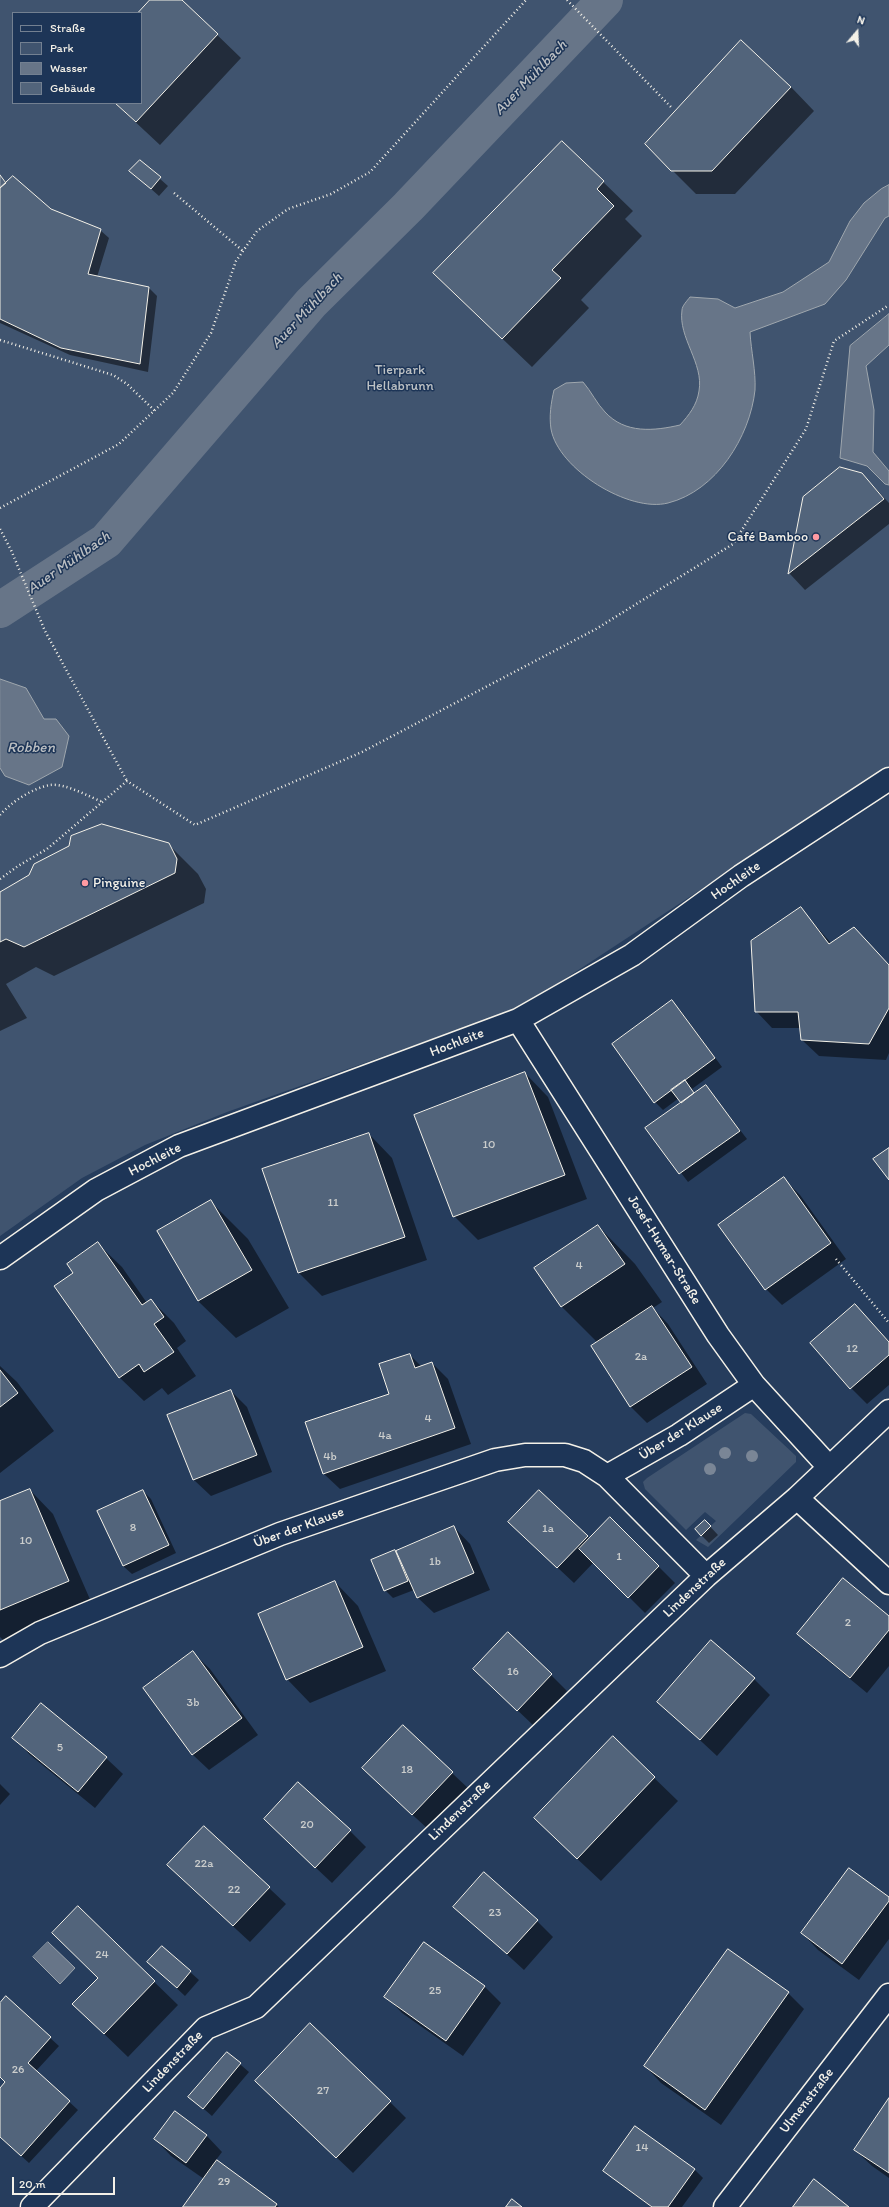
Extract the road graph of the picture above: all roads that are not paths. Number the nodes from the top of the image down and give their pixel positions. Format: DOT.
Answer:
graph roads {
  1 [pos="889,779"];
  2 [pos="518,1020"];
  3 [pos="0,1258"];
  4 [pos="754,1385"];
  5 [pos="889,1411"];
  6 [pos="830,1467"];
  7 [pos="607,1476"];
  8 [pos="797,1498"];
  9 [pos="706,1576"];
  10 [pos="889,1583"];
  11 [pos="0,1656"];
  12 [pos="889,1995"];
  13 [pos="32,2207"];
  14 [pos="725,2207"];
  1 -- 2 [label="street, Hochleite"];
  2 -- 3 [label="street, Hochleite"];
  2 -- 4 [label="street, Josef-Humar-Straße"];
  4 -- 6 [label="street, Josef-Humar-Straße"];
  4 -- 7 [label="street, Über der Klause"];
  5 -- 6 [label="street, Lindenstraße"];
  6 -- 8 [label="street, Lindenstraße"];
  7 -- 9 [label="street, Über der Klause"];
  7 -- 11 [label="street, Über der Klause"];
  8 -- 9 [label="street, Lindenstraße"];
  8 -- 10 [label="street"];
  9 -- 13 [label="street, Lindenstraße"];
  12 -- 14 [label="street, Ulmenstraße"];
}
